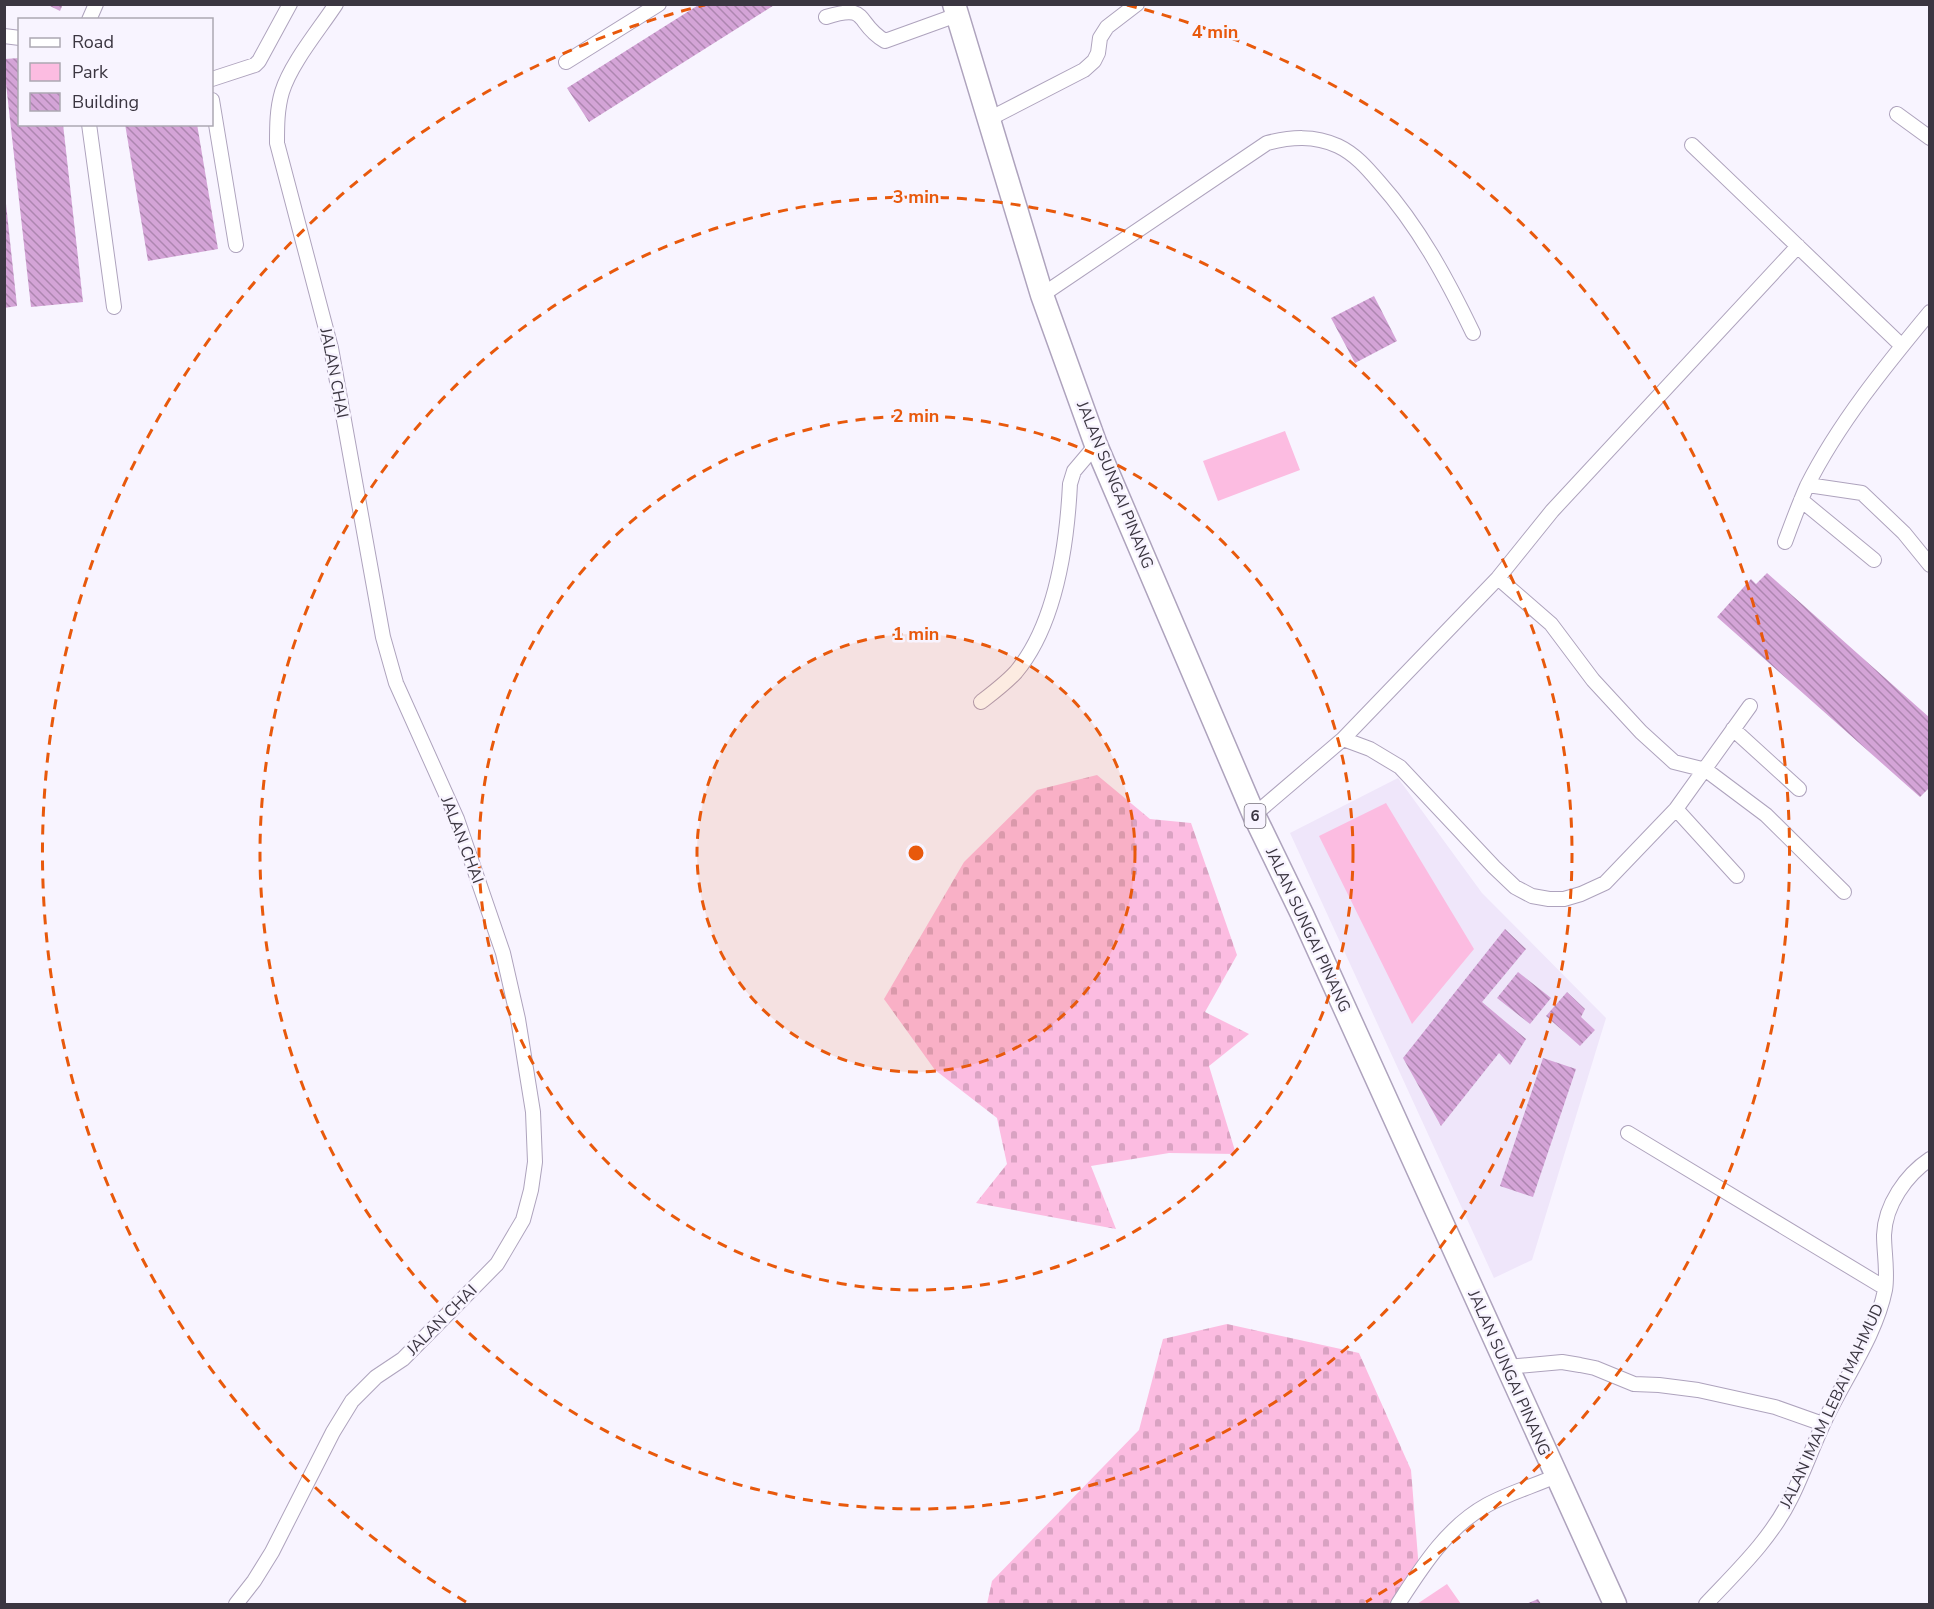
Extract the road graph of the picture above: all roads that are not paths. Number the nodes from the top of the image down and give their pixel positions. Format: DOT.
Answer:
graph roads {
  1 [pos="96,4"];
  2 [pos="290,4"];
  3 [pos="336,4"];
  4 [pos="659,4"];
  5 [pos="1137,4"];
  6 [pos="956,8"];
  7 [pos="826,17"];
  8 [pos="90,18"];
  9 [pos="566,62"];
  10 [pos="213,79"];
  11 [pos="213,106"];
  12 [pos="1897,114"];
  13 [pos="989,119"];
  14 [pos="89,126"];
  15 [pos="1929,138"];
  16 [pos="1692,145"];
  17 [pos="236,245"];
  18 [pos="1798,246"];
  19 [pos="1042,295"];
  20 [pos="114,307"];
  21 [pos="1929,312"];
  22 [pos="1473,333"];
  23 [pos="1902,346"];
  24 [pos="1096,445"];
  25 [pos="1808,485"];
  26 [pos="1802,500"];
  27 [pos="1785,542"];
  28 [pos="1874,560"];
  29 [pos="1929,565"];
  30 [pos="1498,578"];
  31 [pos="981,702"];
  32 [pos="1750,706"];
  33 [pos="1733,729"];
  34 [pos="1344,739"];
  35 [pos="1706,770"];
  36 [pos="1799,789"];
  37 [pos="1676,809"];
  38 [pos="1254,815"];
  39 [pos="1737,876"];
  40 [pos="1844,892"];
  41 [pos="1628,1133"];
  42 [pos="1929,1159"];
  43 [pos="1885,1288"];
  44 [pos="1507,1366"];
  45 [pos="1823,1424"];
  46 [pos="1556,1476"];
  47 [pos="236,1605"];
  48 [pos="1398,1605"];
  49 [pos="1615,1605"];
  50 [pos="1706,1605"];
  1 -- 8 [label="street"];
  2 -- 10 [label="street"];
  3 -- 47 [label="street, JALAN CHAI"];
  4 -- 9 [label="street"];
  5 -- 13 [label="street"];
  6 -- 7 [label="street"];
  6 -- 13 [label="main road, JALAN SUNGAI PINANG / 6"];
  11 -- 17 [label="street"];
  12 -- 15 [label="street"];
  13 -- 19 [label="main road, JALAN SUNGAI PINANG / 6"];
  14 -- 20 [label="street"];
  16 -- 18 [label="street"];
  18 -- 23 [label="street"];
  18 -- 30 [label="street"];
  19 -- 22 [label="street"];
  19 -- 24 [label="main road, JALAN SUNGAI PINANG / 6"];
  21 -- 23 [label="street"];
  23 -- 25 [label="street"];
  24 -- 31 [label="street"];
  24 -- 38 [label="main road, JALAN SUNGAI PINANG / 6"];
  25 -- 26 [label="street"];
  25 -- 29 [label="street"];
  26 -- 27 [label="street"];
  26 -- 28 [label="street"];
  30 -- 34 [label="street"];
  30 -- 35 [label="street"];
  32 -- 33 [label="street"];
  33 -- 35 [label="street"];
  33 -- 36 [label="street"];
  34 -- 37 [label="street"];
  34 -- 38 [label="street"];
  35 -- 37 [label="street"];
  35 -- 40 [label="street"];
  37 -- 39 [label="street"];
  38 -- 44 [label="main road, JALAN SUNGAI PINANG / 6"];
  41 -- 43 [label="street"];
  42 -- 43 [label="street, JALAN IMAM LEBAI MAHMUD"];
  43 -- 45 [label="street, JALAN IMAM LEBAI MAHMUD"];
  44 -- 45 [label="street"];
  44 -- 46 [label="main road, JALAN SUNGAI PINANG / 6"];
  45 -- 50 [label="street, JALAN IMAM LEBAI MAHMUD"];
  46 -- 48 [label="street"];
  46 -- 49 [label="main road, JALAN SUNGAI PINANG / 6"];
}
